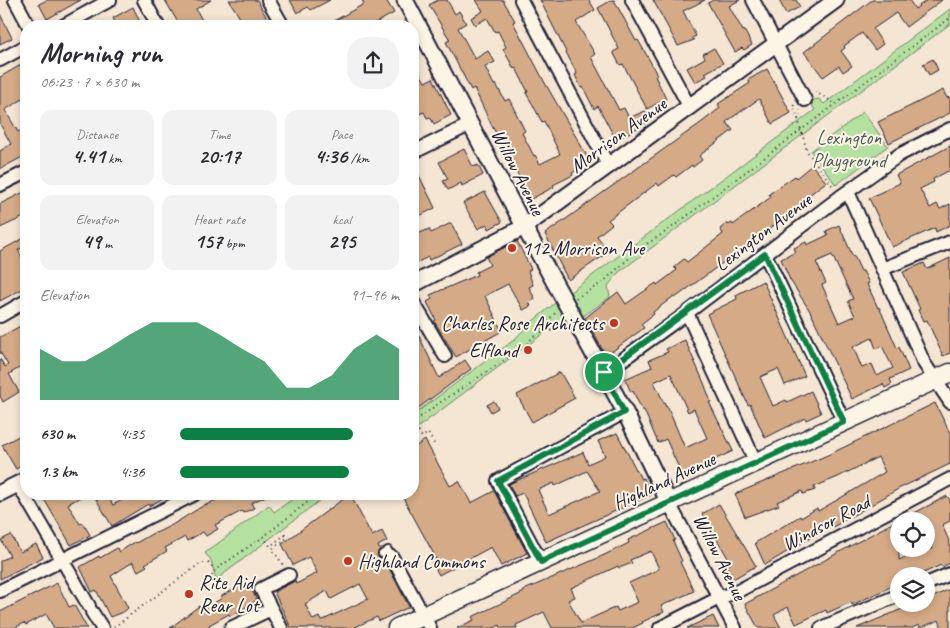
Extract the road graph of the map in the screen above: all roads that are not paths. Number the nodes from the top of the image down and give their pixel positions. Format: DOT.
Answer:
graph roads {
  1 [pos="15,0"];
  2 [pos="110,0"];
  3 [pos="144,0"];
  4 [pos="268,0"];
  5 [pos="406,0"];
  6 [pos="521,0"];
  7 [pos="632,0"];
  8 [pos="753,0"];
  9 [pos="836,0"];
  10 [pos="26,20"];
  11 [pos="74,20"];
  12 [pos="155,20"];
  13 [pos="280,20"];
  14 [pos="413,20"];
  15 [pos="419,33"];
  16 [pos="776,44"];
  17 [pos="20,49"];
  18 [pos="0,60"];
  19 [pos="807,98"];
  20 [pos="690,108"];
  21 [pos="471,124"];
  22 [pos="950,129"];
  23 [pos="419,150"];
  24 [pos="609,167"];
  25 [pos="20,175"];
  26 [pos="0,185"];
  27 [pos="848,192"];
  28 [pos="524,228"];
  29 [pos="950,242"];
  30 [pos="765,254"];
  31 [pos="882,269"];
  32 [pos="419,281"];
  33 [pos="20,305"];
  34 [pos="419,312"];
  35 [pos="687,313"];
  36 [pos="0,316"];
  37 [pos="445,356"];
  38 [pos="604,372"];
  39 [pos="942,377"];
  40 [pos="950,402"];
  41 [pos="624,412"];
  42 [pos="844,422"];
  43 [pos="756,462"];
  44 [pos="950,479"];
  45 [pos="20,483"];
  46 [pos="0,494"];
  47 [pos="31,500"];
  48 [pos="183,500"];
  49 [pos="669,503"];
  50 [pos="387,555"];
  51 [pos="62,560"];
  52 [pos="541,562"];
  53 [pos="289,574"];
  54 [pos="950,574"];
  55 [pos="935,580"];
  56 [pos="0,591"];
  57 [pos="719,598"];
  58 [pos="890,599"];
  59 [pos="271,609"];
  60 [pos="427,622"];
  61 [pos="102,628"];
  62 [pos="232,628"];
  63 [pos="281,628"];
  64 [pos="397,628"];
  65 [pos="660,628"];
  66 [pos="735,628"];
  67 [pos="821,628"];
  1 -- 10 [label="street"];
  2 -- 11 [label="street"];
  3 -- 12 [label="street"];
  4 -- 13 [label="street"];
  5 -- 14 [label="street, Willow Avenue"];
  6 -- 24 [label="street"];
  7 -- 20 [label="street"];
  8 -- 16 [label="street"];
  9 -- 16 [label="street, Morrison Avenue"];
  15 -- 21 [label="street, Willow Avenue"];
  16 -- 19 [label="street"];
  16 -- 20 [label="street, Morrison Avenue"];
  17 -- 18 [label="street"];
  20 -- 24 [label="street, Morrison Avenue"];
  21 -- 23 [label="street"];
  21 -- 28 [label="street, Willow Avenue"];
  22 -- 27 [label="street, Lexington Avenue"];
  24 -- 28 [label="street, Morrison Avenue"];
  25 -- 26 [label="street"];
  27 -- 30 [label="street, Lexington Avenue"];
  27 -- 31 [label="street"];
  28 -- 32 [label="street, Morrison Avenue"];
  28 -- 38 [label="street, Willow Avenue"];
  29 -- 31 [label="street"];
  30 -- 35 [label="street, Lexington Avenue"];
  30 -- 42 [label="street"];
  31 -- 39 [label="street"];
  33 -- 36 [label="street"];
  34 -- 37 [label="street"];
  35 -- 38 [label="street, Lexington Avenue"];
  35 -- 43 [label="street"];
  38 -- 41 [label="street, Willow Avenue"];
  39 -- 40 [label="street"];
  39 -- 42 [label="main road, Highland Avenue"];
  41 -- 49 [label="street, Willow Avenue"];
  41 -- 52 [label="street"];
  42 -- 43 [label="main road, Highland Avenue"];
  43 -- 49 [label="main road, Highland Avenue"];
  44 -- 57 [label="street, Windsor Road"];
  45 -- 46 [label="street"];
  47 -- 51 [label="street"];
  48 -- 51 [label="street"];
  49 -- 52 [label="main road, Highland Avenue"];
  49 -- 57 [label="street, Willow Avenue"];
  50 -- 60 [label="street"];
  51 -- 56 [label="street"];
  51 -- 61 [label="street"];
  52 -- 60 [label="main road, Highland Avenue"];
  53 -- 59 [label="street"];
  54 -- 55 [label="street"];
  57 -- 65 [label="street, Windsor Road"];
  57 -- 66 [label="street, Willow Avenue"];
  58 -- 67 [label="street"];
  59 -- 62 [label="street"];
  59 -- 63 [label="street"];
  60 -- 64 [label="main road, Highland Avenue"];
}
